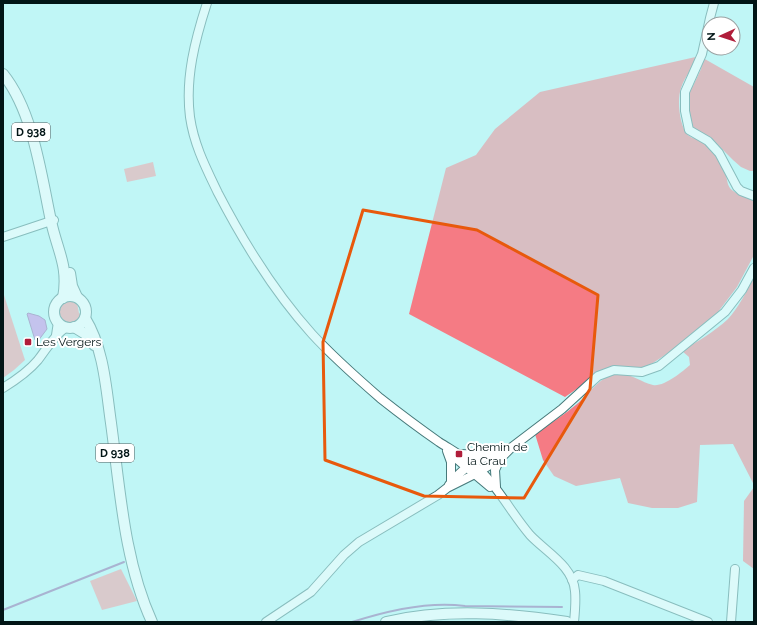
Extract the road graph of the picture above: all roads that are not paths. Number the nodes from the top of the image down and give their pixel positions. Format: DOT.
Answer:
graph roads {
  1 [pos="207,3"];
  2 [pos="714,3"];
  3 [pos="3,74"];
  4 [pos="754,196"];
  5 [pos="52,220"];
  6 [pos="3,237"];
  7 [pos="754,268"];
  8 [pos="77,297"];
  9 [pos="63,298"];
  10 [pos="85,318"];
  11 [pos="66,325"];
  12 [pos="100,358"];
  13 [pos="3,388"];
  14 [pos="440,442"];
  15 [pos="512,447"];
  16 [pos="447,450"];
  17 [pos="459,454"];
  18 [pos="491,455"];
  19 [pos="500,458"];
  20 [pos="469,465"];
  21 [pos="478,472"];
  22 [pos="449,485"];
  23 [pos="496,487"];
  24 [pos="504,500"];
  25 [pos="735,569"];
  26 [pos="572,580"];
  27 [pos="140,590"];
  28 [pos="152,622"];
  29 [pos="156,622"];
  30 [pos="266,622"];
  31 [pos="386,622"];
  32 [pos="567,622"];
  33 [pos="574,622"];
  34 [pos="708,622"];
  35 [pos="731,622"];
  1 -- 14 [label="street"];
  2 -- 4 [label="street"];
  3 -- 5 [label="main road, D 938"];
  5 -- 6 [label="street"];
  5 -- 8 [label="main road, D 938"];
  5 -- 9 [label="main road, D 938"];
  7 -- 15 [label="street"];
  8 -- 9 [label="main road"];
  8 -- 10 [label="main road, D 938"];
  9 -- 11 [label="main road, D 938"];
  10 -- 11 [label="main road"];
  10 -- 12 [label="main road, D 938"];
  11 -- 12 [label="main road, D 938"];
  11 -- 13 [label="street"];
  12 -- 27 [label="main road, D 938"];
  14 -- 16 [label="street"];
  14 -- 17 [label="street"];
  15 -- 18 [label="street"];
  15 -- 19 [label="street"];
  16 -- 20 [label="street"];
  16 -- 22 [label="street"];
  17 -- 18 [label="street"];
  17 -- 20 [label="street"];
  18 -- 20 [label="street"];
  19 -- 21 [label="street"];
  19 -- 23 [label="street"];
  20 -- 21 [label="street"];
  20 -- 22 [label="street"];
  21 -- 22 [label="street"];
  21 -- 23 [label="street"];
  21 -- 24 [label="street"];
  22 -- 30 [label="street"];
  23 -- 24 [label="street"];
  24 -- 26 [label="street"];
  25 -- 35 [label="street"];
  26 -- 33 [label="street"];
  26 -- 34 [label="street"];
  27 -- 28 [label="main road, D 938"];
  27 -- 29 [label="main road, D 938"];
  31 -- 32 [label="main road"];
}
